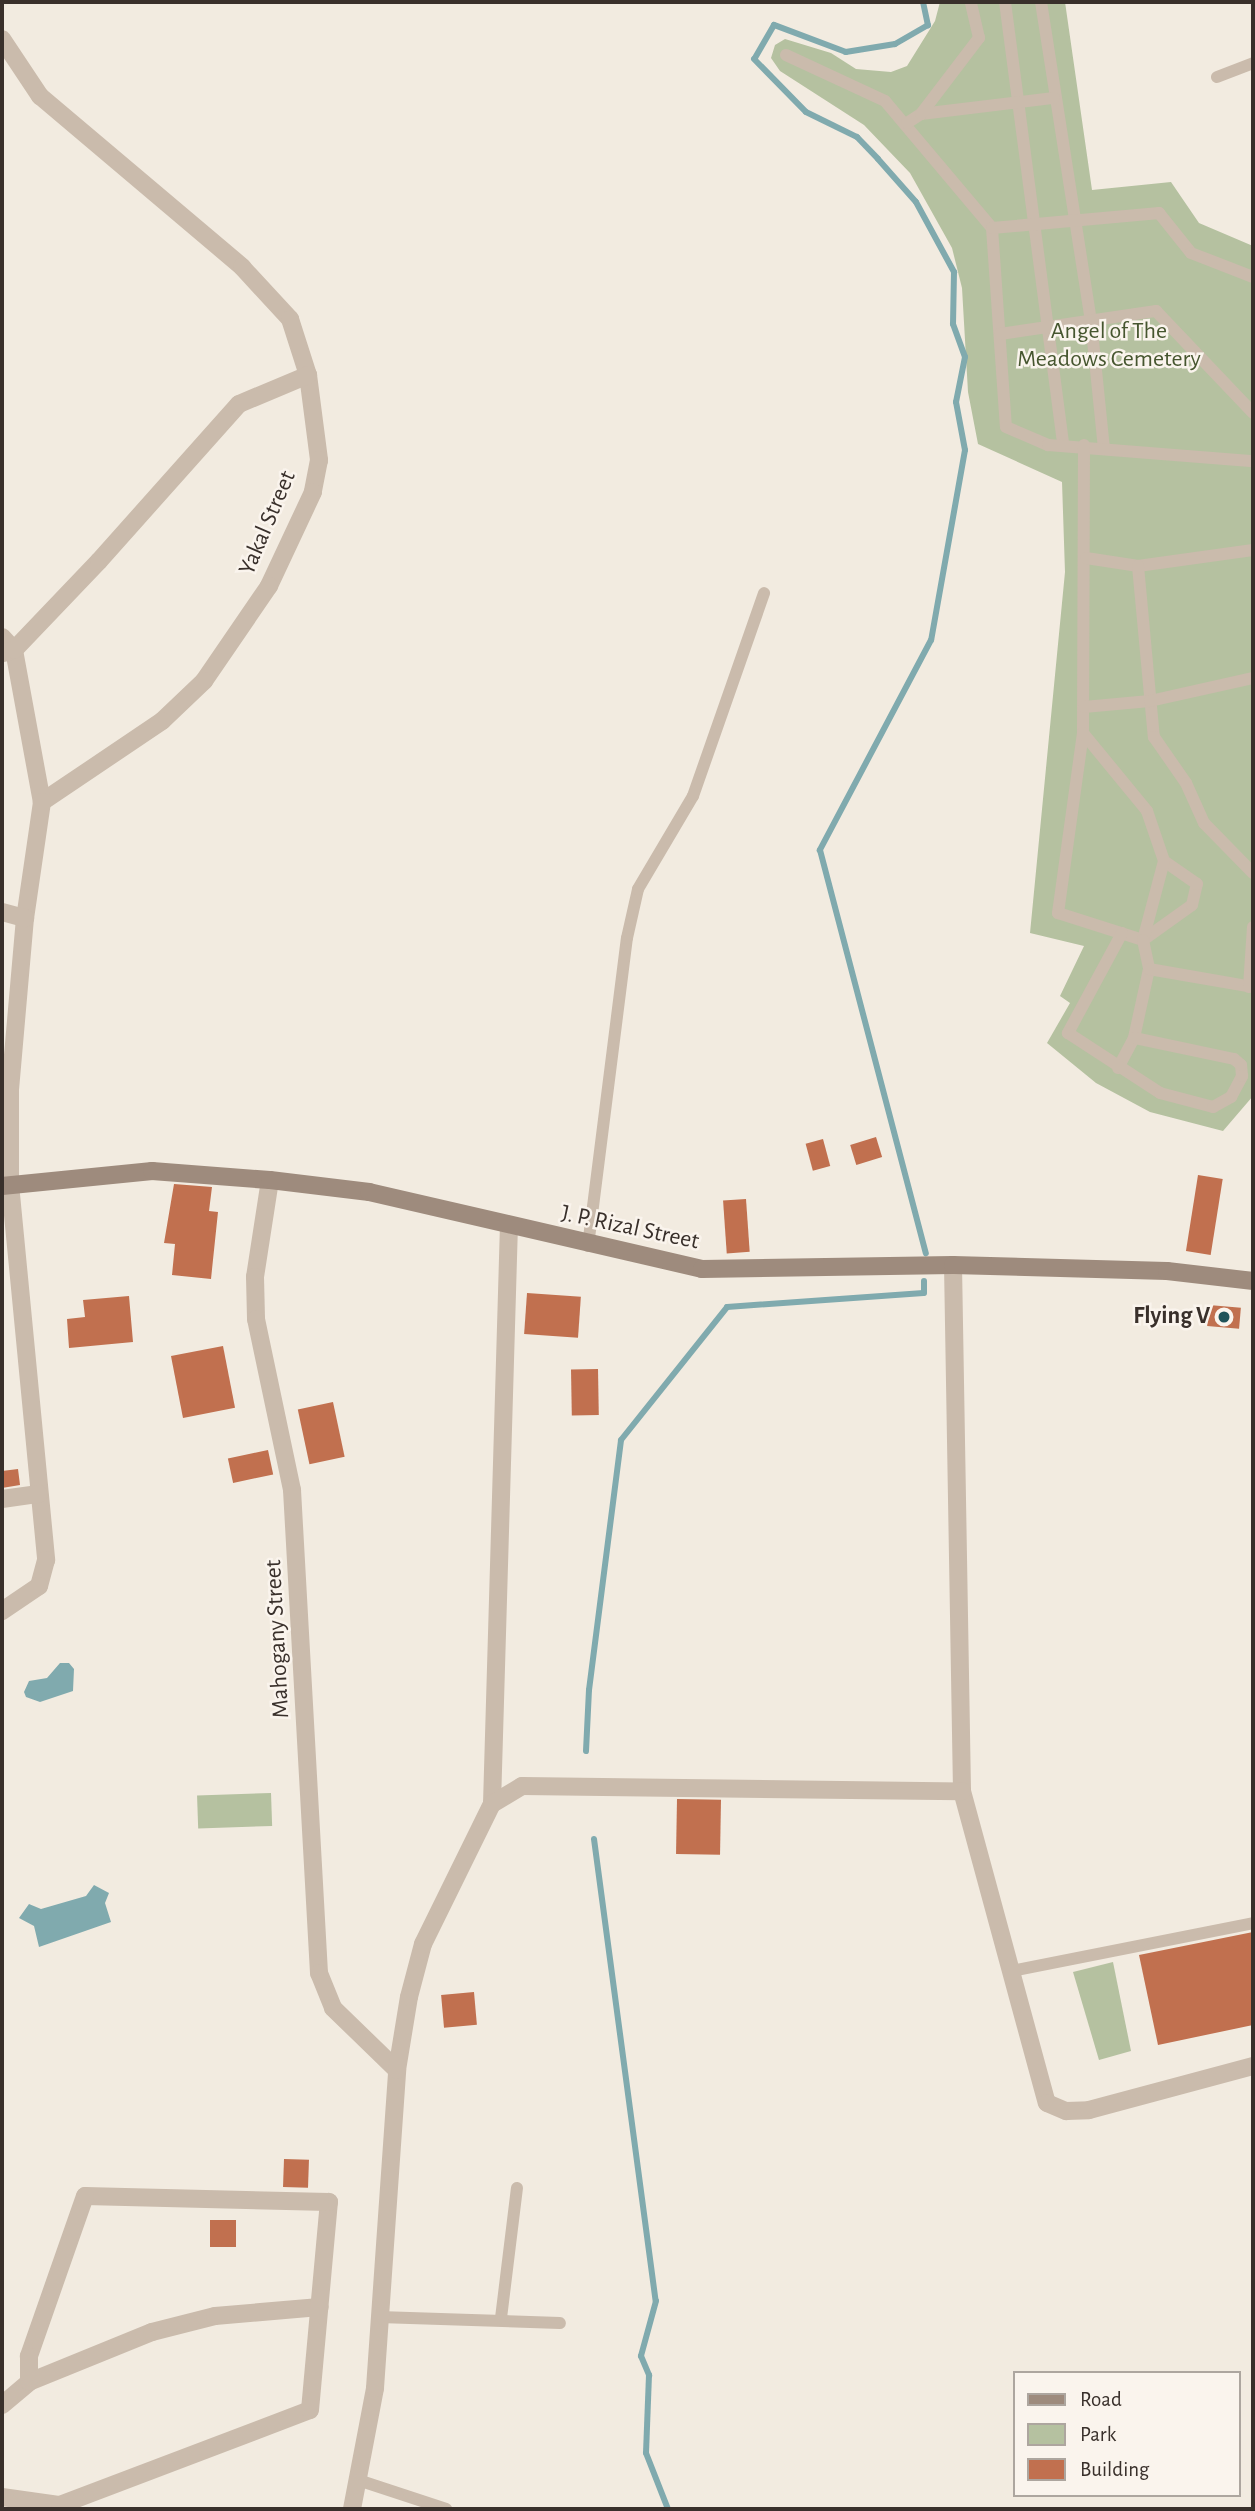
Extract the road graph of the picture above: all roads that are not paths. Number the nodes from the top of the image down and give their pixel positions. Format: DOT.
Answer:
graph roads {
  1 [pos="971,2"];
  2 [pos="1005,2"];
  3 [pos="1041,2"];
  4 [pos="2,39"];
  5 [pos="786,55"];
  6 [pos="1253,63"];
  7 [pos="1217,76"];
  8 [pos="1054,98"];
  9 [pos="1018,103"];
  10 [pos="921,114"];
  11 [pos="907,123"];
  12 [pos="1072,220"];
  13 [pos="1034,221"];
  14 [pos="992,228"];
  15 [pos="1253,277"];
  16 [pos="1091,321"];
  17 [pos="1049,328"];
  18 [pos="1000,334"];
  19 [pos="308,375"];
  20 [pos="1253,413"];
  21 [pos="1063,445"];
  22 [pos="1084,445"];
  23 [pos="1104,448"];
  24 [pos="1253,461"];
  25 [pos="1253,550"];
  26 [pos="1086,558"];
  27 [pos="1138,566"];
  28 [pos="764,593"];
  29 [pos="6,647"];
  30 [pos="1253,678"];
  31 [pos="1150,701"];
  32 [pos="1084,706"];
  33 [pos="1083,733"];
  34 [pos="42,802"];
  35 [pos="1164,861"];
  36 [pos="1253,873"];
  37 [pos="2,912"];
  38 [pos="25,918"];
  39 [pos="1253,927"];
  40 [pos="1122,933"];
  41 [pos="1143,940"];
  42 [pos="1149,970"];
  43 [pos="1251,987"];
  44 [pos="1134,1038"];
  45 [pos="1118,1068"];
  46 [pos="270,1180"];
  47 [pos="6,1185"];
  48 [pos="509,1225"];
  49 [pos="588,1246"];
  50 [pos="953,1265"];
  51 [pos="1253,1281"];
  52 [pos="39,1494"];
  53 [pos="2,1499"];
  54 [pos="2,1611"];
  55 [pos="962,1791"];
  56 [pos="492,1804"];
  57 [pos="1253,1923"];
  58 [pos="1011,1971"];
  59 [pos="1253,2066"];
  60 [pos="397,2070"];
  61 [pos="517,2188"];
  62 [pos="320,2307"];
  63 [pos="379,2317"];
  64 [pos="501,2318"];
  65 [pos="560,2323"];
  66 [pos="29,2382"];
  67 [pos="2,2405"];
  68 [pos="355,2479"];
  69 [pos="2,2497"];
  70 [pos="352,2509"];
  71 [pos="446,2509"];
  1 -- 10 [label="lane"];
  2 -- 9 [label="lane"];
  3 -- 8 [label="lane"];
  4 -- 19 [label="street, Yakal Street"];
  5 -- 11 [label="lane"];
  6 -- 7 [label="lane"];
  8 -- 9 [label="lane"];
  8 -- 12 [label="lane"];
  9 -- 10 [label="lane"];
  9 -- 13 [label="lane"];
  10 -- 11 [label="lane"];
  11 -- 14 [label="lane"];
  12 -- 13 [label="lane"];
  12 -- 15 [label="lane"];
  12 -- 16 [label="lane"];
  13 -- 14 [label="lane"];
  13 -- 17 [label="lane"];
  14 -- 18 [label="lane"];
  16 -- 17 [label="lane"];
  16 -- 20 [label="lane"];
  16 -- 23 [label="lane"];
  17 -- 18 [label="lane"];
  17 -- 21 [label="lane"];
  18 -- 21 [label="lane"];
  19 -- 29 [label="street"];
  19 -- 34 [label="street, Yakal Street"];
  21 -- 22 [label="lane"];
  22 -- 23 [label="lane"];
  22 -- 26 [label="lane"];
  23 -- 24 [label="lane"];
  25 -- 27 [label="lane"];
  26 -- 27 [label="lane"];
  26 -- 32 [label="lane"];
  27 -- 31 [label="lane"];
  28 -- 49 [label="lane"];
  29 -- 34 [label="street"];
  30 -- 31 [label="lane"];
  31 -- 32 [label="lane"];
  31 -- 36 [label="lane"];
  32 -- 33 [label="lane"];
  33 -- 35 [label="lane"];
  33 -- 40 [label="lane"];
  34 -- 38 [label="street"];
  35 -- 41 [label="lane"];
  35 -- 41 [label="lane"];
  37 -- 38 [label="street"];
  38 -- 47 [label="street"];
  39 -- 43 [label="lane"];
  40 -- 41 [label="lane"];
  40 -- 45 [label="lane"];
  41 -- 42 [label="lane"];
  42 -- 43 [label="lane"];
  42 -- 44 [label="lane"];
  44 -- 45 [label="lane"];
  44 -- 45 [label="lane"];
  46 -- 47 [label="main road, J. P. Rizal Street"];
  46 -- 48 [label="main road, J. P. Rizal Street"];
  46 -- 60 [label="street, Mahogany Street"];
  47 -- 52 [label="street"];
  48 -- 49 [label="main road, J. P. Rizal Street"];
  48 -- 56 [label="street"];
  49 -- 50 [label="main road, J. P. Rizal Street"];
  50 -- 51 [label="main road, J. P. Rizal Street"];
  50 -- 55 [label="street"];
  52 -- 53 [label="street"];
  52 -- 54 [label="street"];
  55 -- 56 [label="street"];
  55 -- 58 [label="street"];
  56 -- 60 [label="street"];
  57 -- 58 [label="lane"];
  58 -- 59 [label="street"];
  60 -- 63 [label="street"];
  61 -- 64 [label="lane"];
  62 -- 66 [label="street"];
  62 -- 66 [label="street"];
  62 -- 69 [label="street"];
  63 -- 64 [label="lane"];
  63 -- 68 [label="street"];
  64 -- 65 [label="lane"];
  66 -- 67 [label="street"];
  68 -- 70 [label="street"];
  68 -- 71 [label="lane"];
}
